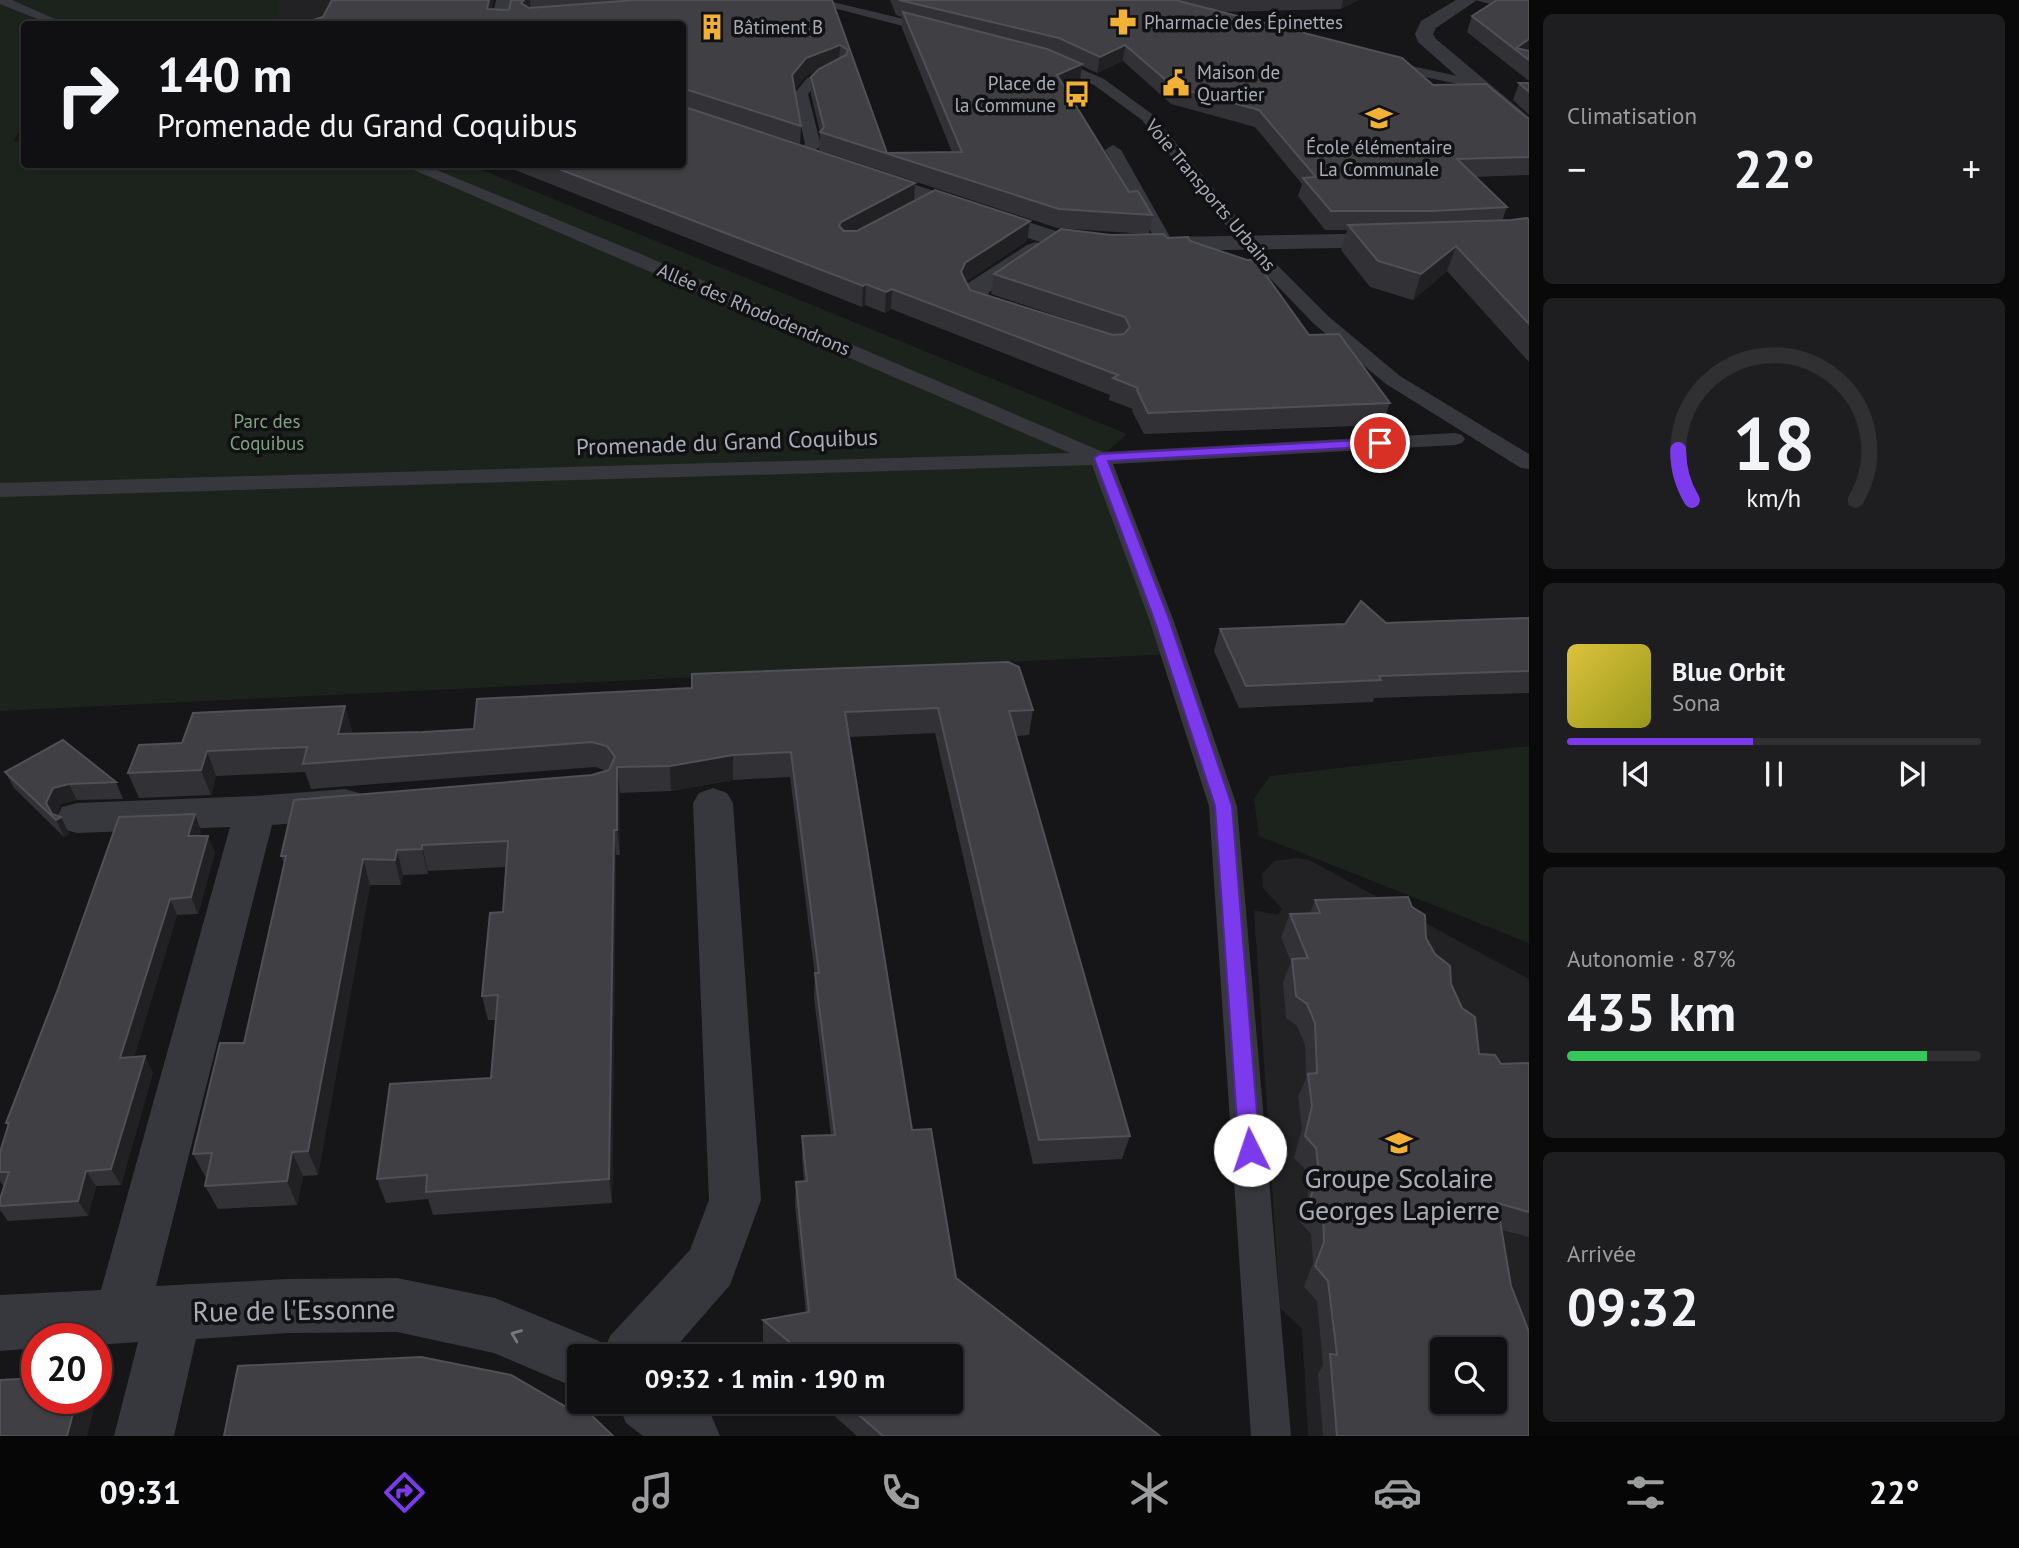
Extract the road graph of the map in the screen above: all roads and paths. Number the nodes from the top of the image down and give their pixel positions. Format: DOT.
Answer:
graph roads {
  1 [pos="1,0"];
  2 [pos="505,0"];
  3 [pos="809,0"];
  4 [pos="1468,0"];
  5 [pos="1481,0"];
  6 [pos="1529,10"];
  7 [pos="53,21"];
  8 [pos="504,21"];
  9 [pos="948,34"];
  10 [pos="1040,57"];
  11 [pos="1376,63"];
  12 [pos="838,68"];
  13 [pos="1476,84"];
  14 [pos="1529,128"];
  15 [pos="775,145"];
  16 [pos="1113,150"];
  17 [pos="801,153"];
  18 [pos="825,161"];
  19 [pos="417,168"];
  20 [pos="848,169"];
  21 [pos="935,199"];
  22 [pos="911,212"];
  23 [pos="1052,238"];
  24 [pos="1419,239"];
  25 [pos="1249,242"];
  26 [pos="1166,244"];
  27 [pos="1044,325"];
  28 [pos="1455,439"];
  29 [pos="1100,458"];
  30 [pos="1529,463"];
  31 [pos="0,490"];
  32 [pos="391,800"];
  33 [pos="713,803"];
  34 [pos="255,811"];
  35 [pos="76,818"];
  36 [pos="148,1314"];
  37 [pos="0,1322"];
  38 [pos="641,1344"];
  39 [pos="567,1356"];
  40 [pos="662,1414"];
  41 [pos="144,1436"];
  42 [pos="690,1436"];
  43 [pos="1271,1436"];
  1 -- 7 [label="lane"];
  2 -- 8 [label="street"];
  3 -- 9 [label="lane"];
  4 -- 13 [label="street"];
  5 -- 6 [label="lane"];
  10 -- 25 [label="lane, Voie Transports Urbains"];
  11 -- 13 [label="lane"];
  12 -- 17 [label="lane"];
  13 -- 14 [label="street"];
  15 -- 17 [label="street"];
  16 -- 26 [label="lane"];
  17 -- 18 [label="street"];
  19 -- 29 [label="lane, Allée des Rhododendrons"];
  20 -- 21 [label="street"];
  21 -- 22 [label="lane"];
  21 -- 23 [label="street"];
  23 -- 26 [label="street"];
  23 -- 27 [label="street"];
  24 -- 25 [label="street"];
  25 -- 26 [label="street"];
  25 -- 30 [label="lane, Voie Transports Urbains"];
  28 -- 29 [label="lane, Promenade du Grand Coquibus"];
  29 -- 31 [label="lane, Promenade du Grand Coquibus"];
  29 -- 43 [label="lane"];
  32 -- 34 [label="street"];
  33 -- 38 [label="street"];
  34 -- 35 [label="street"];
  34 -- 36 [label="street"];
  36 -- 37 [label="street, Rue de l'Essonne"];
  39 -- 36 [label="street, Rue de l'Essonne, one-way"];
  36 -- 41 [label="street"];
  40 -- 42 [label="street"];
}
